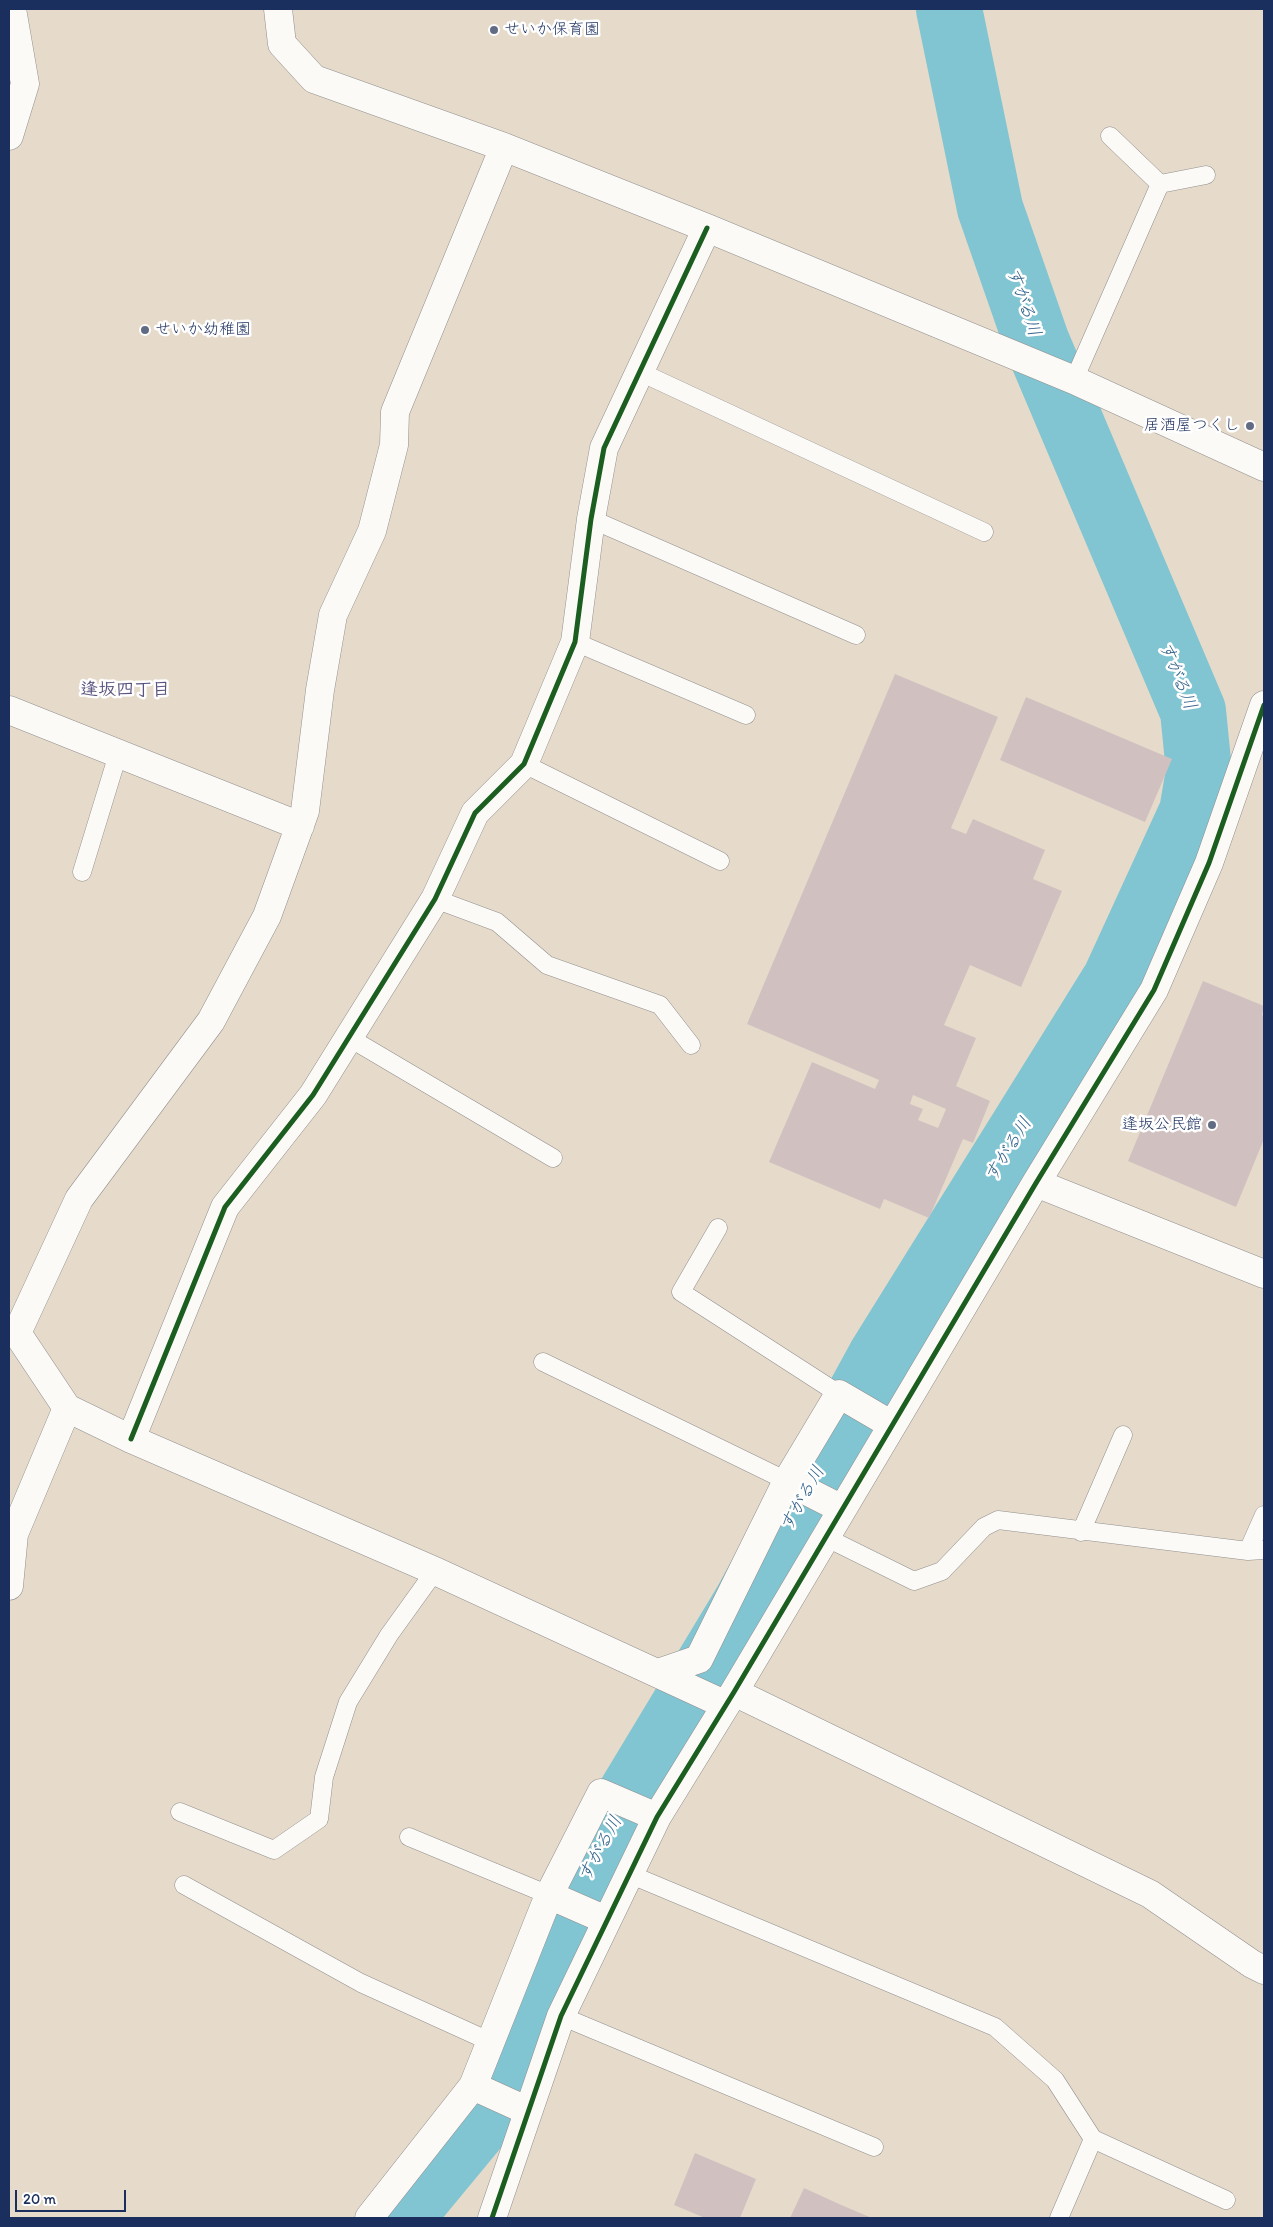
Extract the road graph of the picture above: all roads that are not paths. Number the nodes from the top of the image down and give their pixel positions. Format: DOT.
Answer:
graph roads {
  1 [pos="12,9"];
  2 [pos="278,9"];
  3 [pos="9,136"];
  4 [pos="1110,136"];
  5 [pos="504,147"];
  6 [pos="1206,175"];
  7 [pos="1160,184"];
  8 [pos="707,228"];
  9 [pos="640,372"];
  10 [pos="1074,380"];
  11 [pos="1264,467"];
  12 [pos="591,519"];
  13 [pos="984,532"];
  14 [pos="856,635"];
  15 [pos="575,642"];
  16 [pos="1264,705"];
  17 [pos="9,710"];
  18 [pos="746,715"];
  19 [pos="118,754"];
  20 [pos="524,764"];
  21 [pos="300,826"];
  22 [pos="720,861"];
  23 [pos="82,872"];
  24 [pos="435,899"];
  25 [pos="348,1037"];
  26 [pos="691,1045"];
  27 [pos="553,1158"];
  28 [pos="1036,1183"];
  29 [pos="718,1228"];
  30 [pos="1264,1274"];
  31 [pos="13,1331"];
  32 [pos="544,1362"];
  33 [pos="841,1395"];
  34 [pos="67,1408"];
  35 [pos="882,1419"];
  36 [pos="1123,1435"];
  37 [pos="131,1439"];
  38 [pos="794,1484"];
  39 [pos="834,1504"];
  40 [pos="1264,1515"];
  41 [pos="1081,1532"];
  42 [pos="825,1538"];
  43 [pos="1256,1551"];
  44 [pos="435,1570"];
  45 [pos="9,1586"];
  46 [pos="701,1689"];
  47 [pos="180,1812"];
  48 [pos="650,1813"];
  49 [pos="409,1837"];
  50 [pos="629,1874"];
  51 [pos="184,1885"];
  52 [pos="553,1897"];
  53 [pos="597,1916"];
  54 [pos="1264,1970"];
  55 [pos="561,2016"];
  56 [pos="491,2042"];
  57 [pos="477,2088"];
  58 [pos="517,2106"];
  59 [pos="1093,2138"];
  60 [pos="874,2147"];
  61 [pos="1226,2200"];
  62 [pos="368,2218"];
  63 [pos="492,2218"];
  64 [pos="1059,2218"];
  1 -- 3 [label="street"];
  2 -- 5 [label="street"];
  4 -- 7 [label="lane"];
  5 -- 8 [label="street"];
  5 -- 21 [label="street"];
  6 -- 7 [label="lane"];
  7 -- 10 [label="lane"];
  8 -- 9 [label="street"];
  8 -- 10 [label="street"];
  9 -- 12 [label="street"];
  9 -- 13 [label="lane"];
  10 -- 11 [label="street"];
  12 -- 14 [label="lane"];
  12 -- 15 [label="street"];
  15 -- 18 [label="lane"];
  15 -- 20 [label="street"];
  16 -- 28 [label="street"];
  17 -- 19 [label="street"];
  19 -- 21 [label="street"];
  19 -- 23 [label="lane"];
  20 -- 22 [label="lane"];
  20 -- 24 [label="street"];
  21 -- 31 [label="street"];
  24 -- 25 [label="street"];
  24 -- 26 [label="lane"];
  25 -- 27 [label="lane"];
  25 -- 37 [label="street"];
  28 -- 30 [label="street"];
  28 -- 35 [label="street"];
  29 -- 33 [label="lane"];
  31 -- 34 [label="street"];
  32 -- 38 [label="lane"];
  33 -- 35 [label="street"];
  33 -- 38 [label="street"];
  34 -- 37 [label="street"];
  34 -- 45 [label="street"];
  35 -- 39 [label="street"];
  36 -- 41 [label="lane"];
  37 -- 44 [label="street"];
  38 -- 39 [label="street"];
  38 -- 46 [label="street"];
  39 -- 42 [label="street"];
  40 -- 43 [label="lane"];
  41 -- 42 [label="lane"];
  41 -- 43 [label="lane"];
  42 -- 46 [label="street"];
  44 -- 46 [label="street"];
  44 -- 47 [label="lane"];
  46 -- 48 [label="street"];
  46 -- 54 [label="street"];
  48 -- 50 [label="street"];
  48 -- 52 [label="street"];
  49 -- 52 [label="lane"];
  50 -- 53 [label="street"];
  50 -- 59 [label="lane"];
  51 -- 56 [label="lane"];
  52 -- 53 [label="street"];
  52 -- 56 [label="street"];
  53 -- 55 [label="street"];
  55 -- 58 [label="street"];
  55 -- 60 [label="lane"];
  56 -- 57 [label="street"];
  57 -- 58 [label="street"];
  57 -- 62 [label="street"];
  58 -- 63 [label="street"];
  59 -- 61 [label="lane"];
  59 -- 64 [label="lane"];
}
